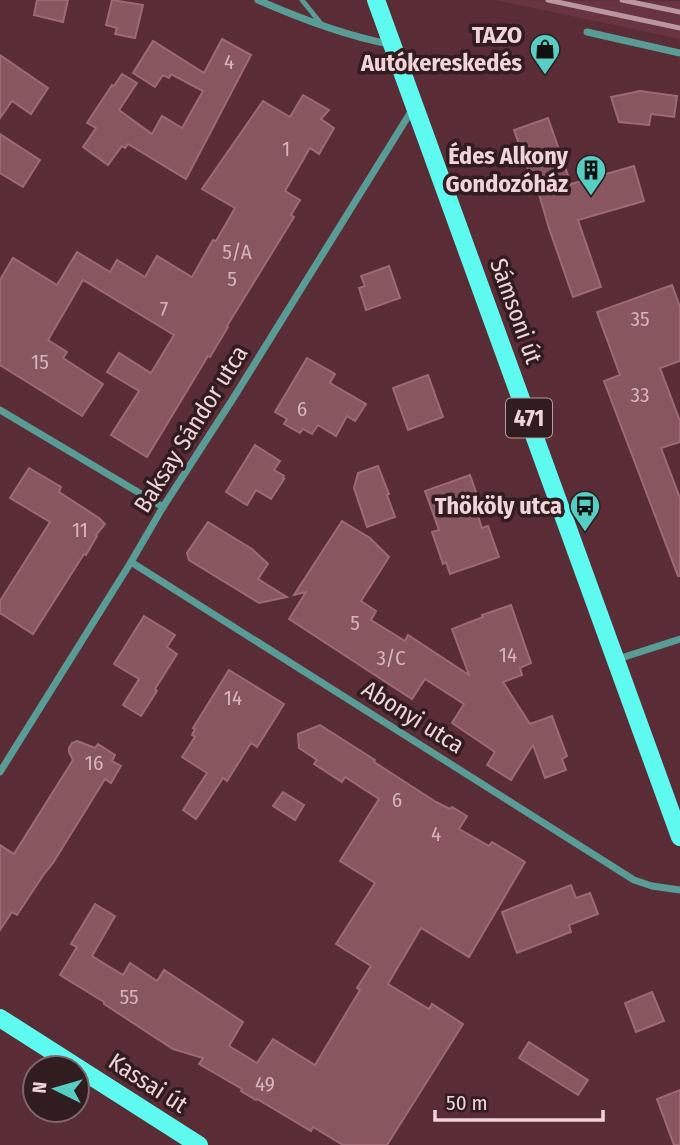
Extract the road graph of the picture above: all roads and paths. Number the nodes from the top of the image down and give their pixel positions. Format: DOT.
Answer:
graph roads {
  1 [pos="258,0"];
  2 [pos="302,0"];
  3 [pos="376,0"];
  4 [pos="324,27"];
  5 [pos="587,32"];
  6 [pos="393,45"];
  7 [pos="680,53"];
  8 [pos="415,107"];
  9 [pos="0,410"];
  10 [pos="163,507"];
  11 [pos="131,562"];
  12 [pos="680,639"];
  13 [pos="616,660"];
  14 [pos="0,772"];
  15 [pos="680,837"];
  16 [pos="680,890"];
  17 [pos="0,1018"];
  18 [pos="199,1145"];
  1 -- 4 [label="street"];
  2 -- 4 [label="lane"];
  3 -- 6 [label="main road, Sámsoni út / 471"];
  4 -- 6 [label="street"];
  5 -- 7 [label="street"];
  6 -- 8 [label="main road, Sámsoni út / 471"];
  8 -- 10 [label="street, Baksay Sándor utca"];
  8 -- 13 [label="main road, Sámsoni út / 471"];
  9 -- 10 [label="street"];
  10 -- 11 [label="street, Baksay Sándor utca"];
  11 -- 14 [label="street, Baksay Sándor utca"];
  11 -- 16 [label="street, Abonyi utca"];
  12 -- 13 [label="street"];
  13 -- 15 [label="main road, Sámsoni út / 471"];
  17 -- 18 [label="main road, Kassai út"];
}
